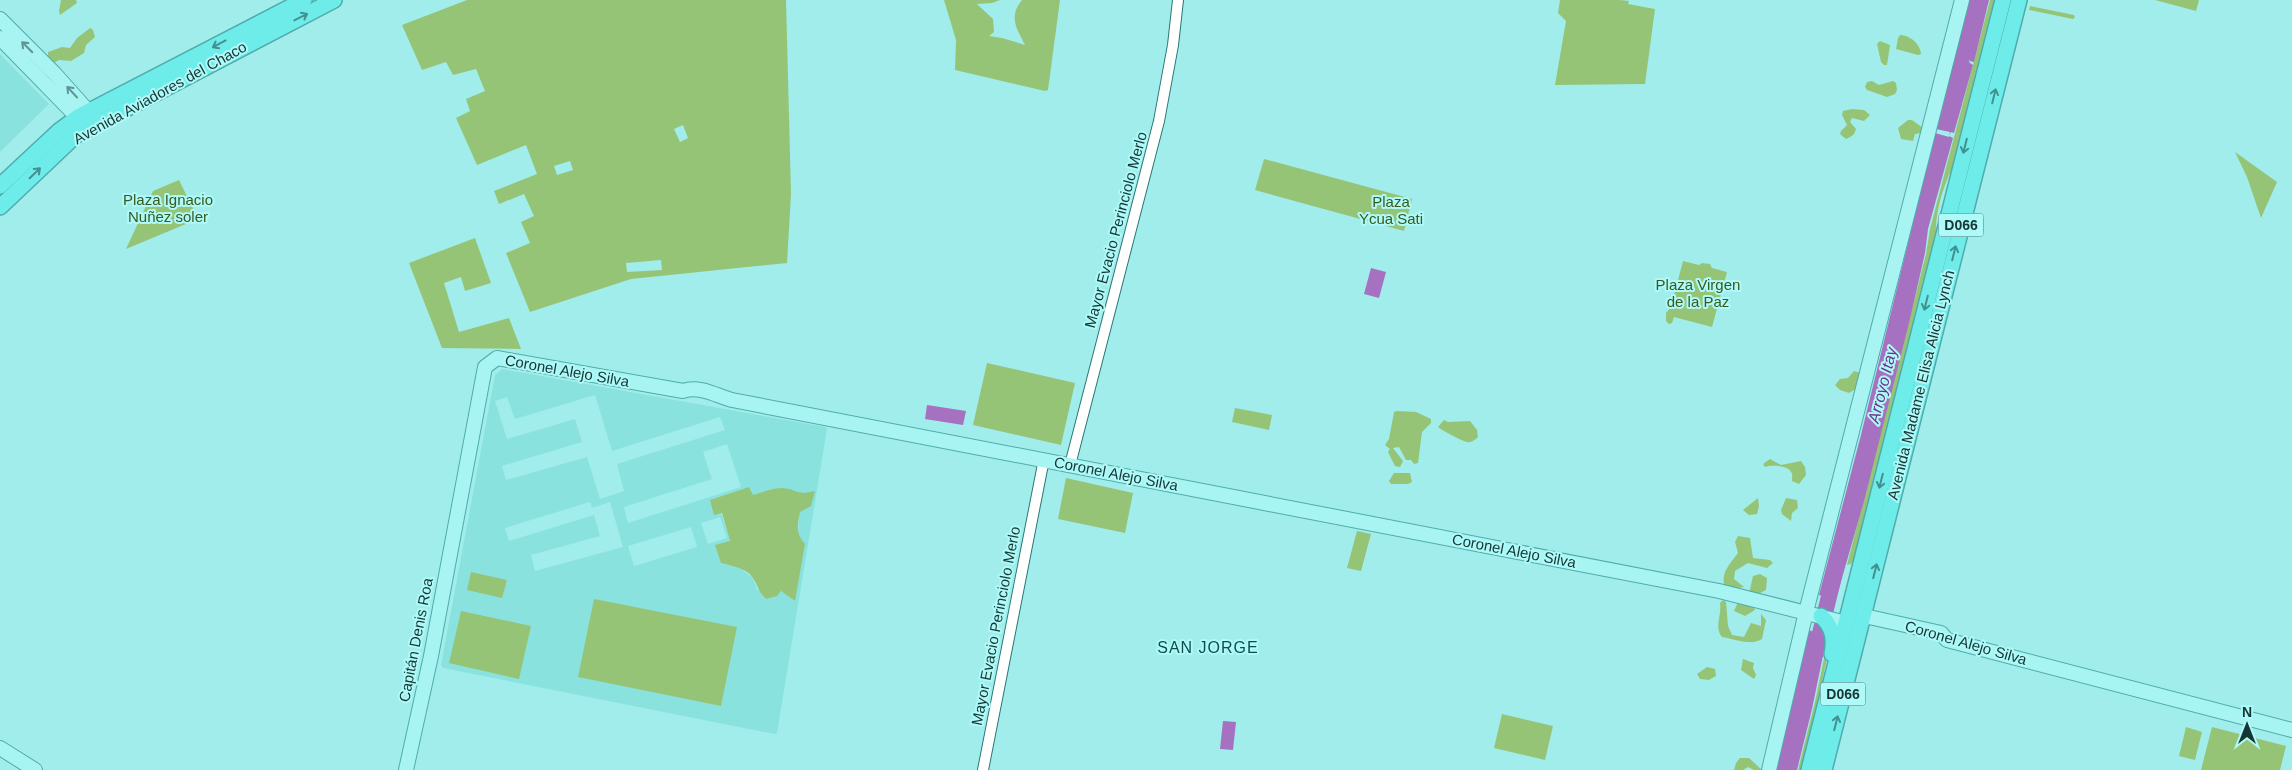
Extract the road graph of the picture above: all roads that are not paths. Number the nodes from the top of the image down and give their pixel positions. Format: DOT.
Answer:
graph roads {
  1 [pos="304,0"];
  2 [pos="334,0"];
  3 [pos="1178,0"];
  4 [pos="1962,0"];
  5 [pos="2002,0"];
  6 [pos="2018,0"];
  7 [pos="0,19"];
  8 [pos="265,28"];
  9 [pos="0,38"];
  10 [pos="88,120"];
  11 [pos="0,186"];
  12 [pos="0,207"];
  13 [pos="1044,459"];
  14 [pos="1070,465"];
  15 [pos="457,516"];
  16 [pos="1863,618"];
  17 [pos="1825,619"];
  18 [pos="2292,730"];
  19 [pos="0,748"];
  20 [pos="36,770"];
  21 [pos="406,770"];
  22 [pos="983,770"];
  23 [pos="1768,770"];
  24 [pos="1809,770"];
  25 [pos="1824,770"];
  1 -- 8 [label="highway, Avenida Aviadores del Chaco"];
  8 -- 2 [label="highway, Avenida Aviadores del Chaco, one-way"];
  3 -- 14 [label="street, Mayor Evacio Perinciolo Merlo"];
  4 -- 17 [label="main road"];
  5 -- 17 [label="highway, Avenida Madame Elisa Alicia Lynch / D066, one-way"];
  16 -- 6 [label="highway, Avenida Madame Elisa Alicia Lynch / D066, one-way"];
  10 -- 7 [label="main road, one-way"];
  8 -- 10 [label="highway, Avenida Aviadores del Chaco"];
  9 -- 10 [label="main road"];
  10 -- 11 [label="highway, Avenida Aviadores del Chaco"];
  12 -- 10 [label="highway, Avenida Aviadores del Chaco, one-way"];
  13 -- 14 [label="main road, Coronel Alejo Silva"];
  13 -- 15 [label="main road, Coronel Alejo Silva"];
  13 -- 22 [label="street, Mayor Evacio Perinciolo Merlo"];
  14 -- 17 [label="main road, Coronel Alejo Silva"];
  15 -- 21 [label="main road, Capitán Denis Roa"];
  16 -- 17 [label="highway, Coronel Alejo Silva"];
  16 -- 18 [label="main road, Coronel Alejo Silva"];
  25 -- 16 [label="highway, Avenida Madame Elisa Alicia Lynch / D066, one-way"];
  17 -- 23 [label="main road"];
  17 -- 24 [label="highway, Avenida Madame Elisa Alicia Lynch / D066"];
  19 -- 20 [label="main road"];
}
